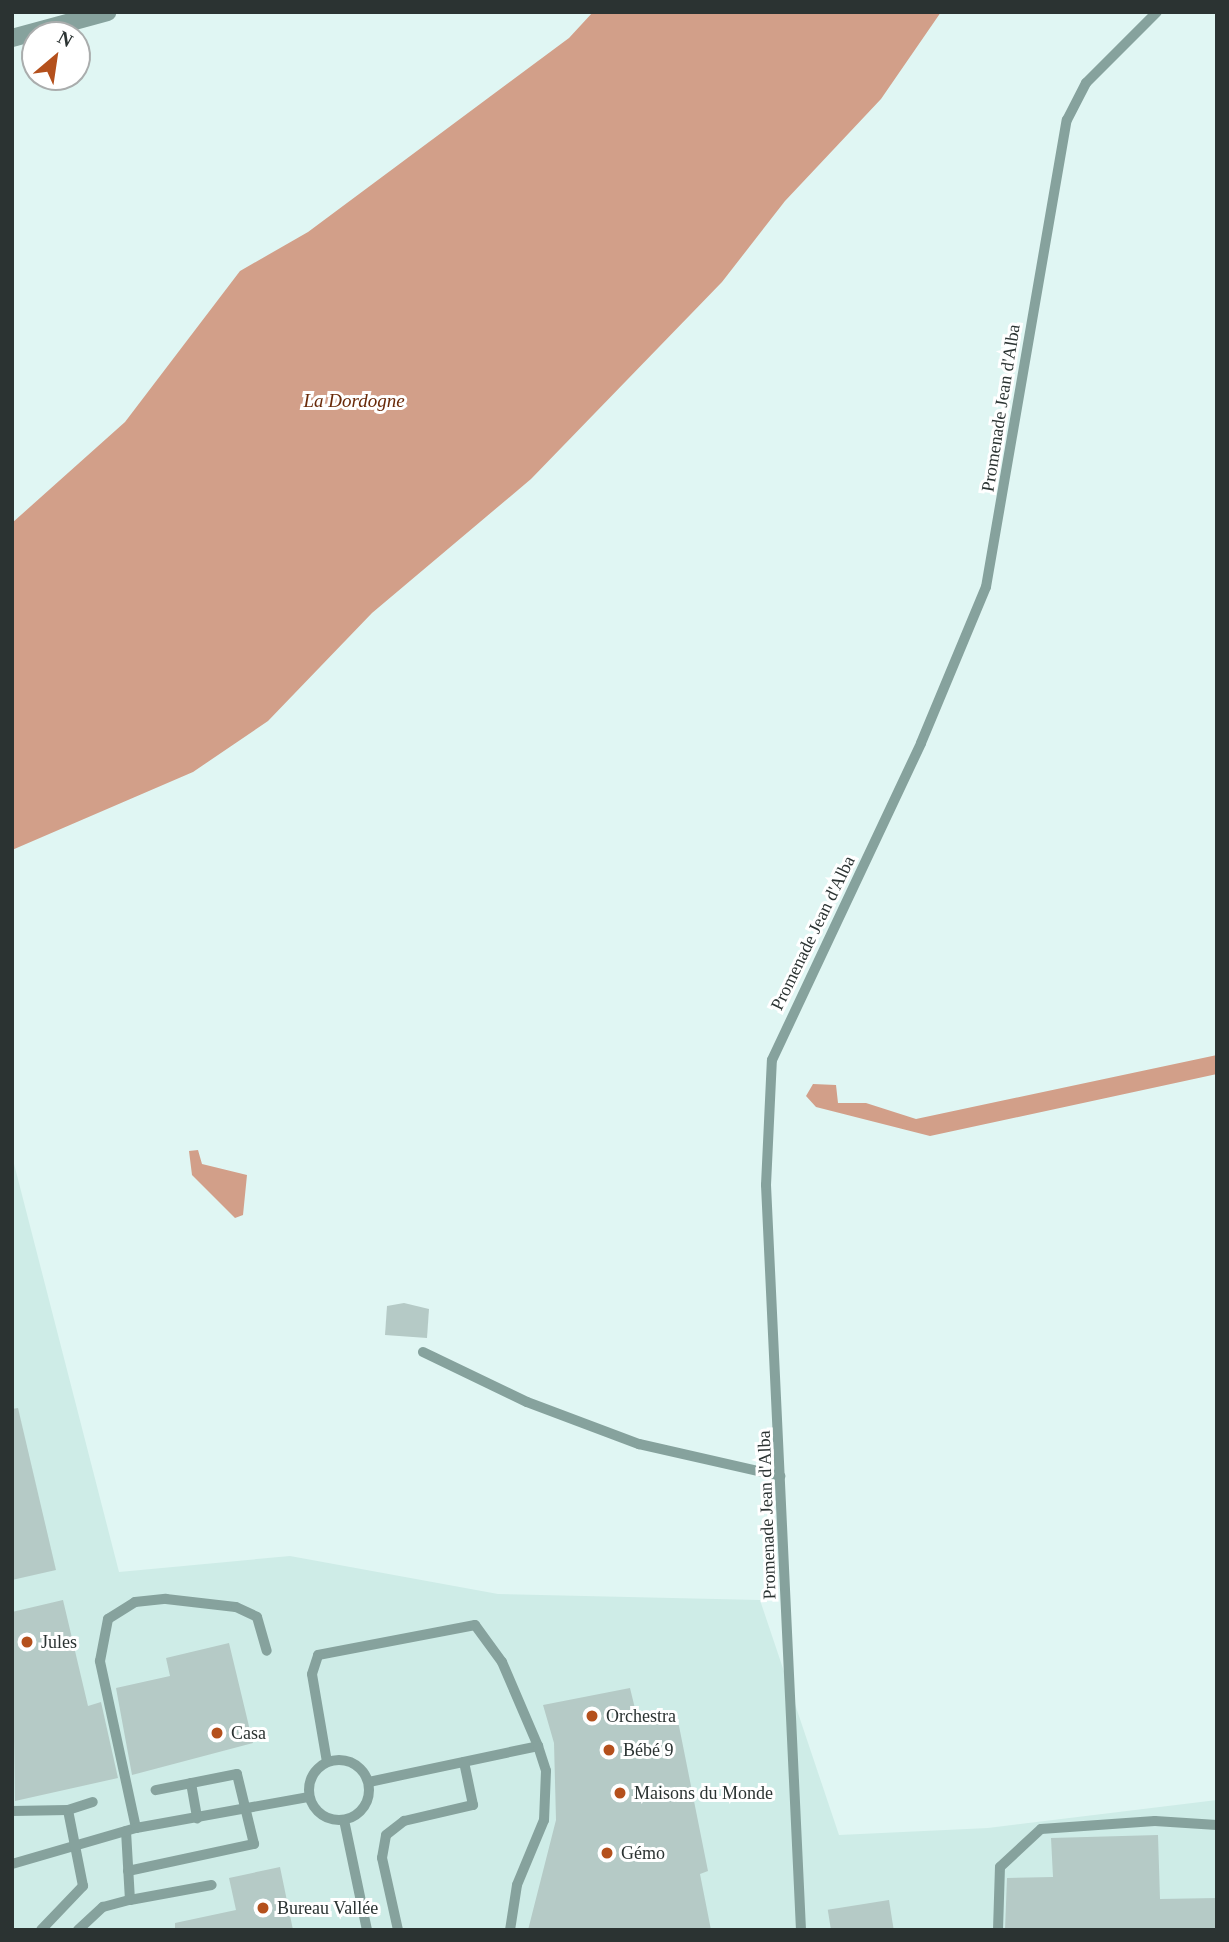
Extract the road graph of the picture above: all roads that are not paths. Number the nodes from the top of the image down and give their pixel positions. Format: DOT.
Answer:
graph roads {
  1 [pos="108,12"];
  2 [pos="1157,12"];
  3 [pos="12,38"];
  4 [pos="423,1352"];
  5 [pos="780,1476"];
  6 [pos="267,1651"];
  7 [pos="538,1746"];
  8 [pos="327,1762"];
  9 [pos="464,1762"];
  10 [pos="369,1782"];
  11 [pos="191,1783"];
  12 [pos="156,1790"];
  13 [pos="309,1797"];
  14 [pos="93,1802"];
  15 [pos="244,1806"];
  16 [pos="68,1810"];
  17 [pos="12,1811"];
  18 [pos="197,1818"];
  19 [pos="344,1820"];
  20 [pos="1217,1825"];
  21 [pos="131,1829"];
  22 [pos="76,1845"];
  23 [pos="12,1864"];
  24 [pos="128,1871"];
  25 [pos="212,1885"];
  26 [pos="130,1900"];
  27 [pos="41,1929"];
  28 [pos="78,1930"];
  29 [pos="367,1930"];
  30 [pos="398,1930"];
  31 [pos="510,1930"];
  32 [pos="801,1930"];
  33 [pos="998,1930"];
  1 -- 3 [label="street"];
  2 -- 5 [label="lane, Promenade Jean d'Alba"];
  4 -- 5 [label="lane"];
  5 -- 32 [label="lane, Promenade Jean d'Alba"];
  6 -- 21 [label="lane"];
  7 -- 8 [label="lane"];
  7 -- 9 [label="lane"];
  7 -- 31 [label="lane"];
  8 -- 10 [label="lane"];
  8 -- 13 [label="lane"];
  9 -- 10 [label="lane"];
  9 -- 30 [label="lane"];
  10 -- 19 [label="lane"];
  11 -- 12 [label="lane"];
  11 -- 15 [label="lane"];
  11 -- 18 [label="lane"];
  13 -- 15 [label="lane"];
  13 -- 19 [label="lane"];
  14 -- 16 [label="lane"];
  15 -- 18 [label="lane"];
  15 -- 24 [label="lane"];
  16 -- 17 [label="lane"];
  16 -- 22 [label="lane"];
  18 -- 21 [label="lane"];
  19 -- 29 [label="lane"];
  20 -- 33 [label="lane"];
  21 -- 22 [label="lane"];
  21 -- 24 [label="lane"];
  22 -- 23 [label="lane"];
  22 -- 27 [label="lane"];
  24 -- 26 [label="lane"];
  25 -- 26 [label="lane"];
  26 -- 28 [label="lane"];
}
